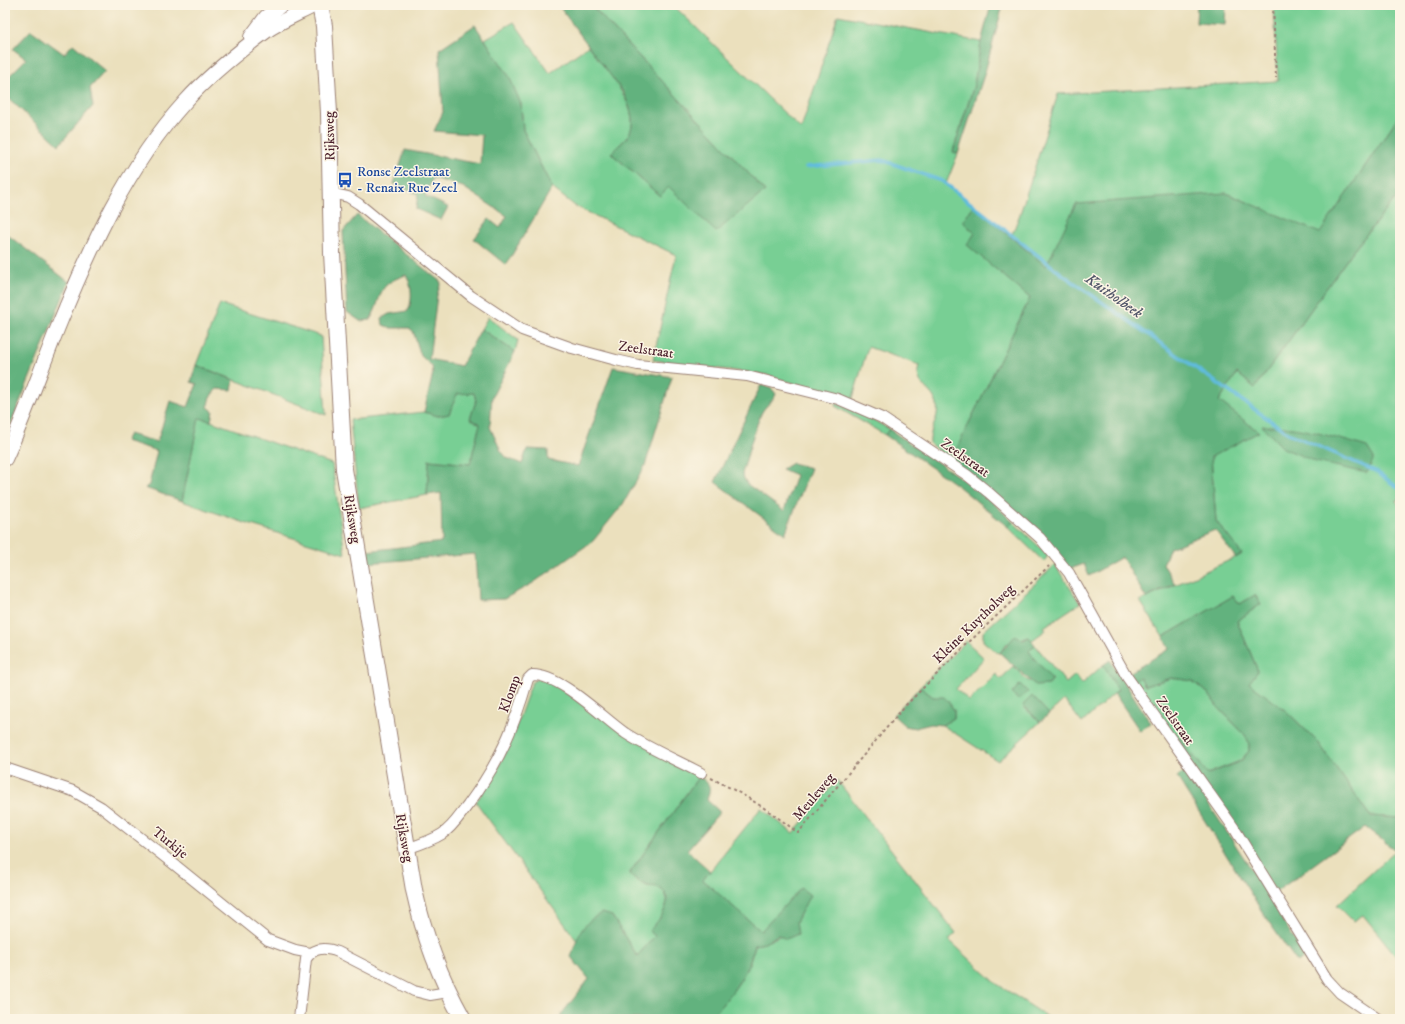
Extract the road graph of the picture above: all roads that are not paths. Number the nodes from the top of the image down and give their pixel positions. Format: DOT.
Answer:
graph roads {
  1 [pos="281,5"];
  2 [pos="315,5"];
  3 [pos="320,5"];
  4 [pos="237,54"];
  5 [pos="331,193"];
  6 [pos="5,459"];
  7 [pos="5,768"];
  8 [pos="701,773"];
  9 [pos="406,849"];
  10 [pos="310,953"];
  11 [pos="448,992"];
  12 [pos="299,1019"];
  13 [pos="463,1019"];
  14 [pos="1378,1019"];
  1 -- 4 [label="main road"];
  2 -- 4 [label="main road"];
  3 -- 5 [label="main road, Rijksweg"];
  4 -- 6 [label="main road"];
  5 -- 9 [label="main road, Rijksweg"];
  5 -- 14 [label="street, Zeelstraat"];
  7 -- 10 [label="street, Turkije"];
  8 -- 9 [label="street, Klomp"];
  9 -- 11 [label="main road, Rijksweg"];
  10 -- 11 [label="street, Turkije"];
  10 -- 12 [label="street"];
  11 -- 13 [label="main road, Rijksweg"];
}
